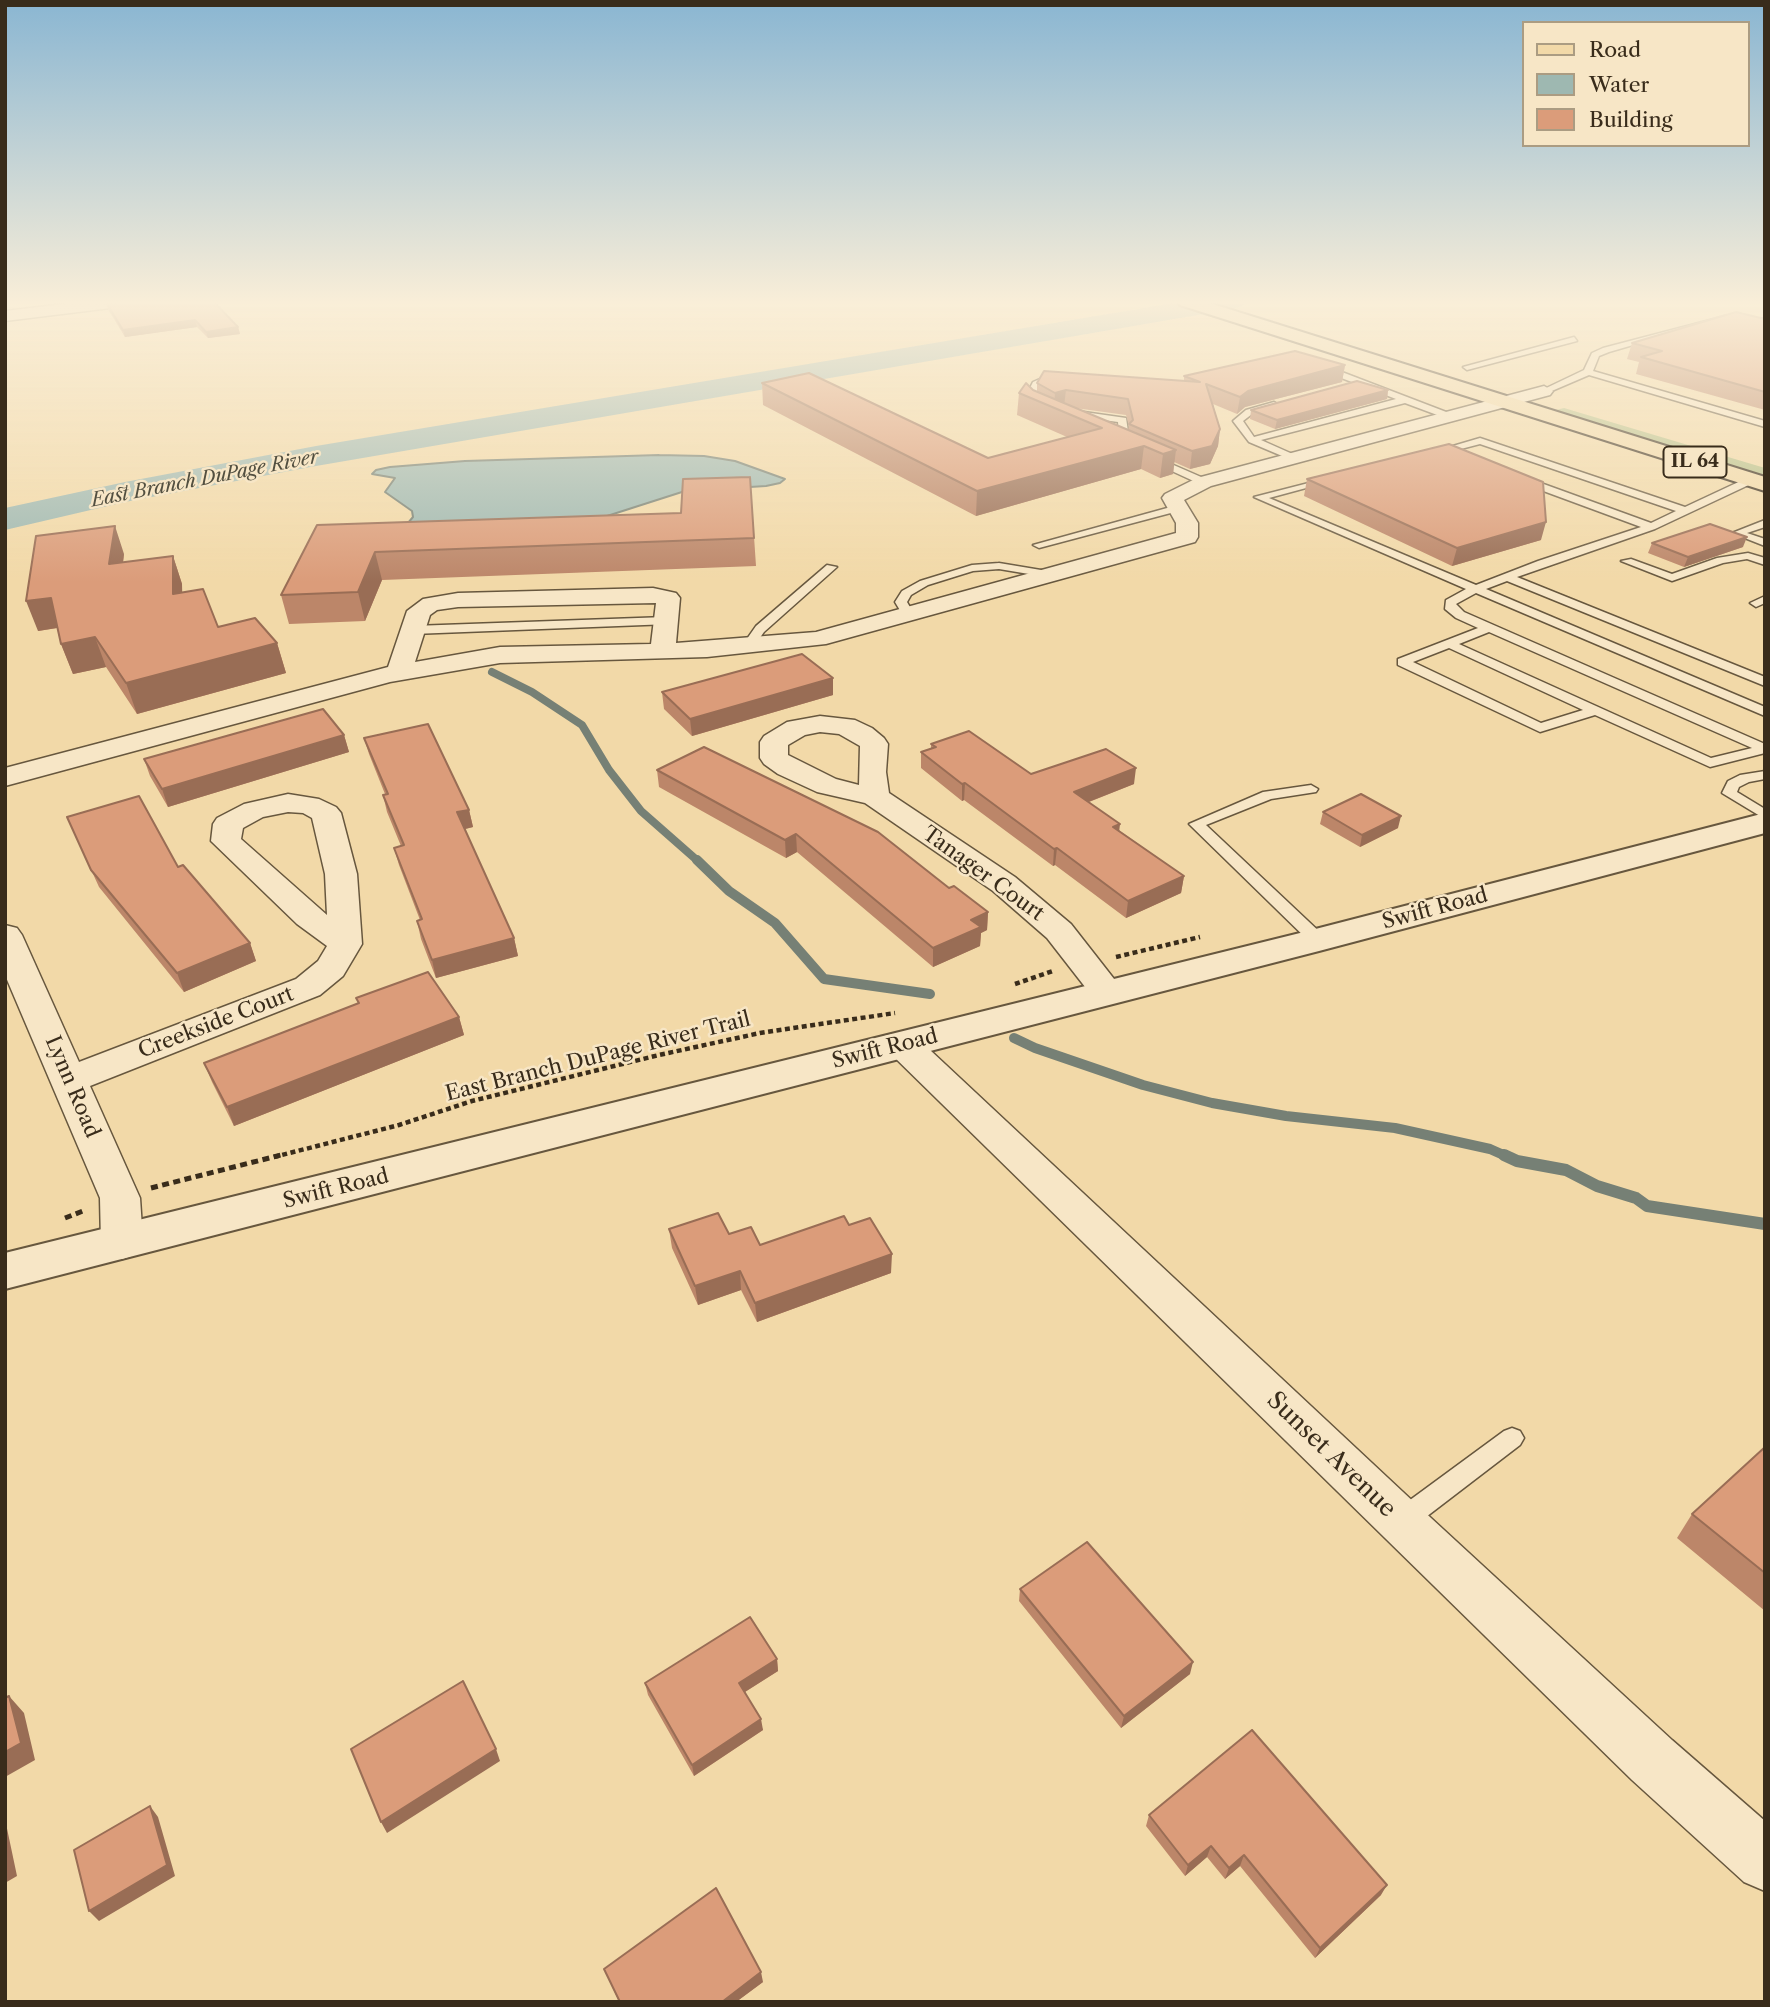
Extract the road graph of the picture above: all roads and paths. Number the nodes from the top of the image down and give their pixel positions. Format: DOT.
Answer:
graph roads {
  1 [pos="1031,395"];
  2 [pos="1390,395"];
  3 [pos="1484,395"];
  4 [pos="1532,395"];
  5 [pos="1555,395"];
  6 [pos="1665,395"];
  7 [pos="1569,399"];
  8 [pos="1404,400"];
  9 [pos="1289,401"];
  10 [pos="1507,402"];
  11 [pos="1045,412"];
  12 [pos="1451,417"];
  13 [pos="1765,424"];
  14 [pos="1080,427"];
  15 [pos="1102,437"];
  16 [pos="1252,440"];
  17 [pos="1113,442"];
  18 [pos="1124,447"];
  19 [pos="1440,451"];
  20 [pos="1427,454"];
  21 [pos="1147,457"];
  22 [pos="1294,458"];
  23 [pos="1466,460"];
  24 [pos="1337,477"];
  25 [pos="1517,478"];
  26 [pos="1204,482"];
  27 [pos="1758,482"];
  28 [pos="1178,508"];
  29 [pos="1686,512"];
  30 [pos="1765,523"];
  31 [pos="1651,527"];
  32 [pos="1765,543"];
  33 [pos="1039,545"];
  34 [pos="1627,561"];
  35 [pos="1765,562"];
  36 [pos="831,567"];
  37 [pos="1507,577"];
  38 [pos="1474,590"];
  39 [pos="1488,628"];
  40 [pos="1449,643"];
  41 [pos="748,646"];
  42 [pos="663,651"];
  43 [pos="399,673"];
  44 [pos="1765,682"];
  45 [pos="1595,711"];
  46 [pos="1765,712"];
  47 [pos="1765,749"];
  48 [pos="1765,775"];
  49 [pos="5,777"];
  50 [pos="1311,789"];
  51 [pos="875,796"];
  52 [pos="1765,815"];
  53 [pos="1765,823"];
  54 [pos="5,935"];
  55 [pos="1318,940"];
  56 [pos="345,944"];
  57 [pos="1062,969"];
  58 [pos="1010,986"];
  59 [pos="1108,993"];
  60 [pos="900,1028"];
  61 [pos="70,1080"];
  62 [pos="144,1190"];
  63 [pos="121,1243"];
  64 [pos="5,1271"];
  65 [pos="1512,1438"];
  66 [pos="1400,1522"];
  67 [pos="1765,1861"];
  1 -- 11 [label="lane"];
  2 -- 8 [label="lane"];
  3 -- 10 [label="main road, IL 64"];
  4 -- 10 [label="street"];
  5 -- 7 [label="main road"];
  6 -- 13 [label="lane"];
  8 -- 12 [label="lane"];
  8 -- 16 [label="lane"];
  9 -- 16 [label="lane"];
  10 -- 12 [label="street"];
  10 -- 27 [label="main road, IL 64"];
  12 -- 22 [label="street"];
  14 -- 17 [label="lane"];
  15 -- 17 [label="lane"];
  16 -- 22 [label="lane"];
  17 -- 18 [label="lane"];
  19 -- 20 [label="lane"];
  19 -- 23 [label="lane"];
  19 -- 29 [label="lane"];
  21 -- 26 [label="lane"];
  22 -- 26 [label="street"];
  24 -- 38 [label="lane"];
  25 -- 31 [label="lane"];
  26 -- 28 [label="street"];
  27 -- 29 [label="lane"];
  28 -- 33 [label="lane"];
  28 -- 41 [label="street"];
  29 -- 31 [label="lane"];
  30 -- 32 [label="lane"];
  31 -- 37 [label="lane"];
  34 -- 35 [label="lane"];
  36 -- 41 [label="lane"];
  37 -- 38 [label="lane"];
  37 -- 44 [label="lane"];
  38 -- 39 [label="lane"];
  38 -- 46 [label="lane"];
  39 -- 40 [label="lane"];
  39 -- 47 [label="lane"];
  40 -- 45 [label="lane"];
  40 -- 45 [label="lane"];
  41 -- 42 [label="street"];
  42 -- 43 [label="street"];
  42 -- 43 [label="street"];
  43 -- 49 [label="street"];
  45 -- 47 [label="lane"];
  48 -- 52 [label="lane"];
  50 -- 55 [label="lane"];
  51 -- 59 [label="street, Tanager Court"];
  53 -- 55 [label="street, Swift Road"];
  54 -- 61 [label="street, Lynn Road"];
  55 -- 59 [label="street, Swift Road"];
  56 -- 61 [label="street, Creekside Court"];
  57 -- 58 [label="path"];
  59 -- 60 [label="street, Swift Road"];
  60 -- 62 [label="path, East Branch DuPage River Trail"];
  60 -- 63 [label="street, Swift Road"];
  60 -- 66 [label="street, Sunset Avenue"];
  61 -- 63 [label="street, Lynn Road"];
  63 -- 64 [label="street, Swift Road"];
  65 -- 66 [label="lane"];
  66 -- 67 [label="street, Sunset Avenue"];
}
